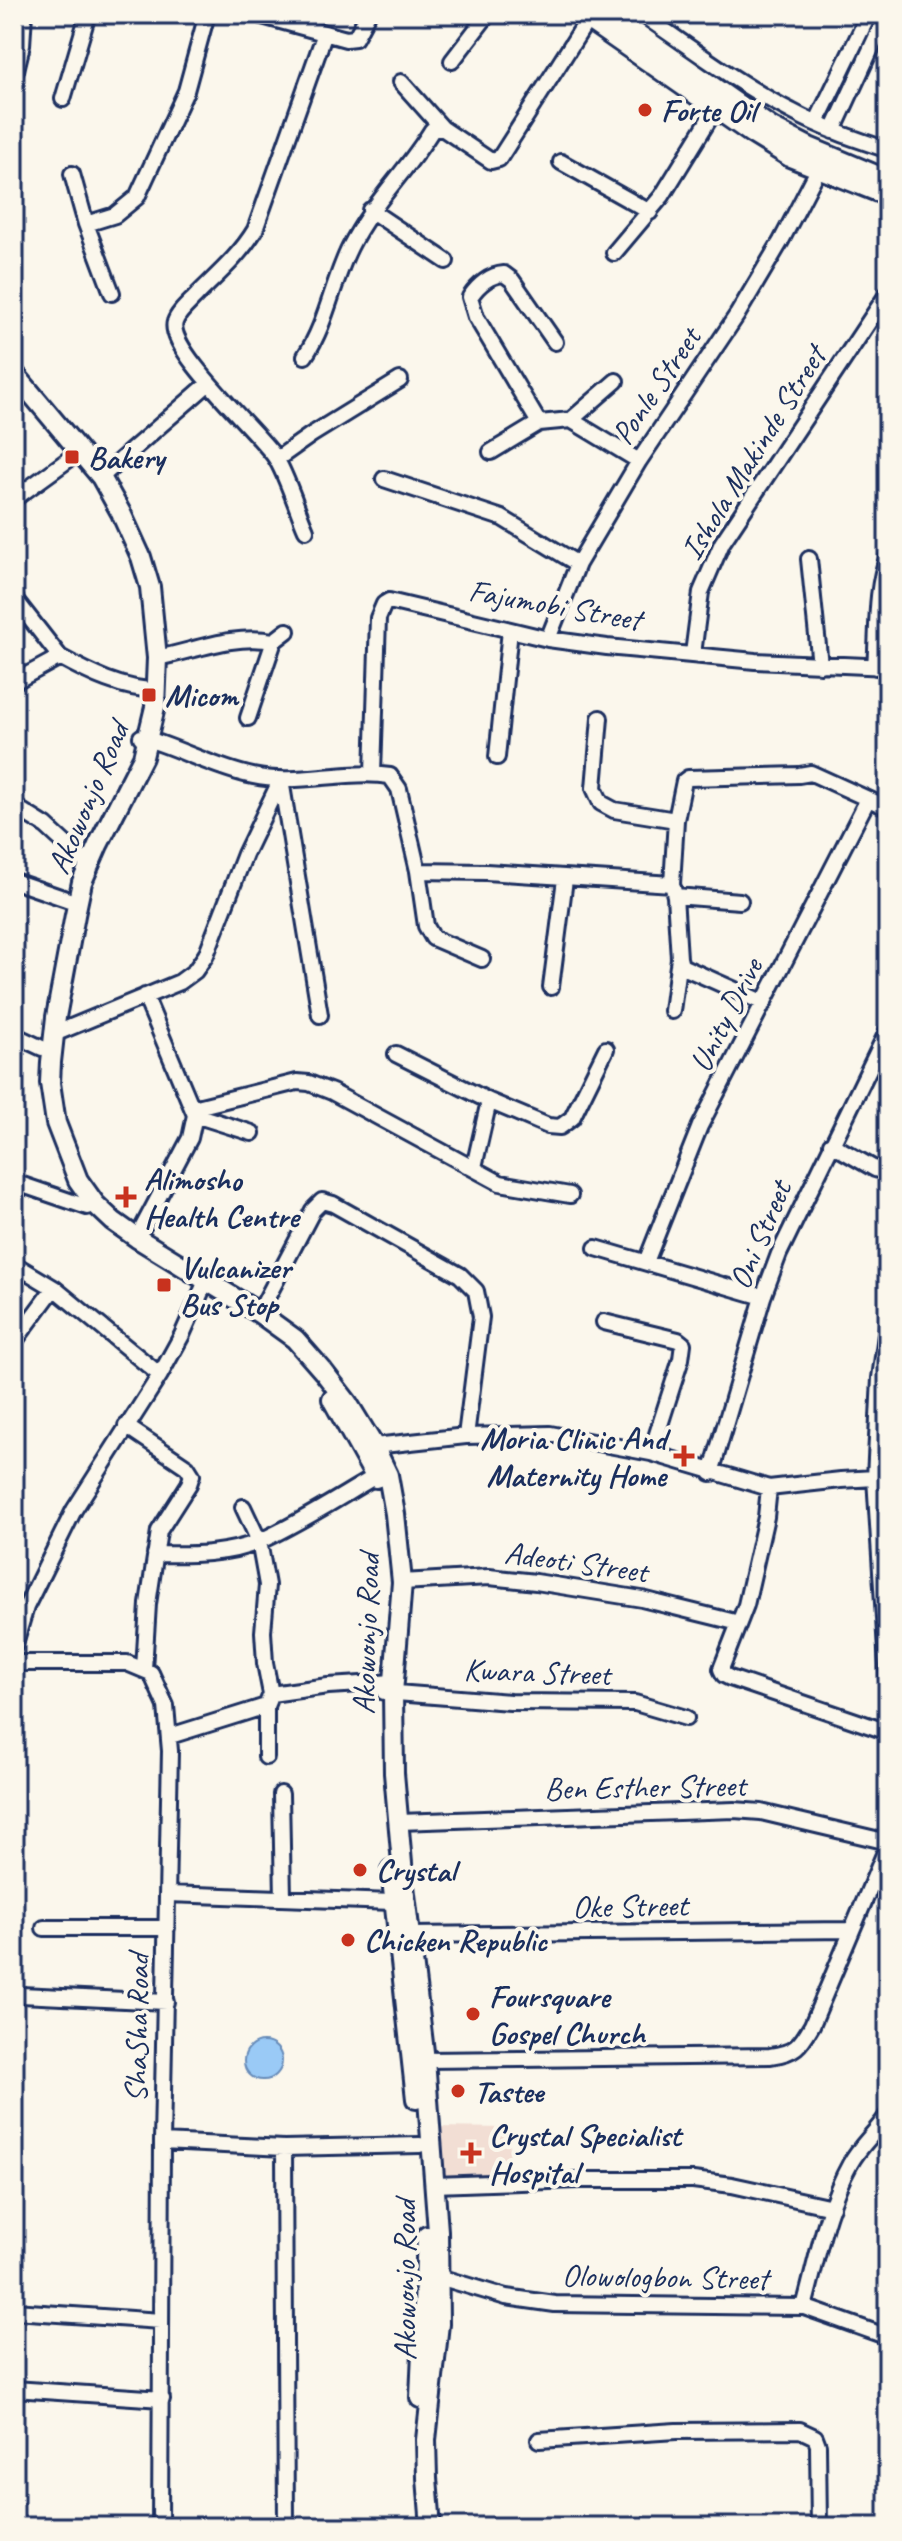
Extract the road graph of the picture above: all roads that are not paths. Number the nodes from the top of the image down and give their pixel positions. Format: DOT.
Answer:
graph roads {
  1 [pos="22,14"];
  2 [pos="88,14"];
  3 [pos="207,14"];
  4 [pos="255,14"];
  5 [pos="368,14"];
  6 [pos="488,14"];
  7 [pos="609,14"];
  8 [pos="641,14"];
  9 [pos="869,14"];
  10 [pos="887,14"];
  11 [pos="584,17"];
  12 [pos="325,33"];
  13 [pos="452,61"];
  14 [pos="14,70"];
  15 [pos="401,82"];
  16 [pos="63,99"];
  17 [pos="716,108"];
  18 [pos="816,123"];
  19 [pos="442,128"];
  20 [pos="833,131"];
  21 [pos="888,150"];
  22 [pos="561,162"];
  23 [pos="819,168"];
  24 [pos="72,174"];
  25 [pos="888,180"];
  26 [pos="888,196"];
  27 [pos="370,210"];
  28 [pos="650,212"];
  29 [pos="86,224"];
  30 [pos="614,253"];
  31 [pos="446,261"];
  32 [pos="112,293"];
  33 [pos="888,293"];
  34 [pos="555,342"];
  35 [pos="305,356"];
  36 [pos="14,373"];
  37 [pos="400,380"];
  38 [pos="616,381"];
  39 [pos="209,383"];
  40 [pos="14,388"];
  41 [pos="571,420"];
  42 [pos="539,423"];
  43 [pos="491,452"];
  44 [pos="72,457"];
  45 [pos="277,459"];
  46 [pos="639,461"];
  47 [pos="101,477"];
  48 [pos="384,479"];
  49 [pos="14,499"];
  50 [pos="306,530"];
  51 [pos="888,556"];
  52 [pos="809,559"];
  53 [pos="578,564"];
  54 [pos="14,598"];
  55 [pos="510,630"];
  56 [pos="287,631"];
  57 [pos="548,639"];
  58 [pos="274,641"];
  59 [pos="693,654"];
  60 [pos="60,657"];
  61 [pos="157,658"];
  62 [pos="820,665"];
  63 [pos="882,667"];
  64 [pos="14,682"];
  65 [pos="153,690"];
  66 [pos="248,718"];
  67 [pos="600,718"];
  68 [pos="145,738"];
  69 [pos="497,757"];
  70 [pos="373,773"];
  71 [pos="281,779"];
  72 [pos="868,799"];
  73 [pos="14,806"];
  74 [pos="888,808"];
  75 [pos="676,820"];
  76 [pos="83,860"];
  77 [pos="418,871"];
  78 [pos="565,879"];
  79 [pos="14,881"];
  80 [pos="674,890"];
  81 [pos="69,900"];
  82 [pos="740,901"];
  83 [pos="679,958"];
  84 [pos="482,959"];
  85 [pos="551,987"];
  86 [pos="145,996"];
  87 [pos="764,1003"];
  88 [pos="672,1011"];
  89 [pos="320,1015"];
  90 [pos="888,1030"];
  91 [pos="14,1035"];
  92 [pos="48,1041"];
  93 [pos="606,1049"];
  94 [pos="396,1054"];
  95 [pos="489,1101"];
  96 [pos="194,1112"];
  97 [pos="252,1133"];
  98 [pos="831,1144"];
  99 [pos="474,1167"];
  100 [pos="888,1173"];
  101 [pos="14,1182"];
  102 [pos="570,1195"];
  103 [pos="91,1206"];
  104 [pos="137,1238"];
  105 [pos="596,1248"];
  106 [pos="646,1262"];
  107 [pos="14,1264"];
  108 [pos="204,1285"];
  109 [pos="54,1288"];
  110 [pos="763,1297"];
  111 [pos="259,1313"];
  112 [pos="888,1320"];
  113 [pos="604,1322"];
  114 [pos="14,1342"];
  115 [pos="160,1375"];
  116 [pos="126,1426"];
  117 [pos="466,1436"];
  118 [pos="374,1446"];
  119 [pos="651,1453"];
  120 [pos="880,1469"];
  121 [pos="711,1473"];
  122 [pos="376,1476"];
  123 [pos="769,1488"];
  124 [pos="243,1507"];
  125 [pos="259,1541"];
  126 [pos="155,1554"];
  127 [pos="402,1582"];
  128 [pos="20,1603"];
  129 [pos="739,1623"];
  130 [pos="887,1628"];
  131 [pos="14,1647"];
  132 [pos="14,1663"];
  133 [pos="144,1669"];
  134 [pos="888,1681"];
  135 [pos="389,1687"];
  136 [pos="268,1700"];
  137 [pos="686,1718"];
  138 [pos="888,1732"];
  139 [pos="170,1736"];
  140 [pos="266,1757"];
  141 [pos="281,1794"];
  142 [pos="399,1822"];
  143 [pos="888,1843"];
  144 [pos="168,1894"];
  145 [pos="283,1898"];
  146 [pos="393,1902"];
  147 [pos="44,1928"];
  148 [pos="167,1928"];
  149 [pos="850,1930"];
  150 [pos="407,1946"];
  151 [pos="21,1995"];
  152 [pos="166,2002"];
  153 [pos="425,2060"];
  154 [pos="888,2114"];
  155 [pos="162,2142"];
  156 [pos="420,2145"];
  157 [pos="284,2148"];
  158 [pos="434,2185"];
  159 [pos="832,2207"];
  160 [pos="434,2287"];
  161 [pos="804,2307"];
  162 [pos="14,2311"];
  163 [pos="161,2321"];
  164 [pos="888,2337"];
  165 [pos="14,2389"];
  166 [pos="162,2399"];
  167 [pos="539,2440"];
  168 [pos="160,2527"];
  169 [pos="286,2527"];
  170 [pos="418,2527"];
  171 [pos="431,2527"];
  172 [pos="819,2527"];
  1 -- 14 [label="main road"];
  2 -- 16 [label="street"];
  3 -- 29 [label="street"];
  4 -- 12 [label="street"];
  5 -- 12 [label="street"];
  6 -- 13 [label="street"];
  7 -- 25 [label="main road"];
  8 -- 18 [label="street"];
  9 -- 18 [label="street"];
  10 -- 20 [label="street"];
  11 -- 17 [label="main road"];
  11 -- 19 [label="street"];
  12 -- 39 [label="street"];
  15 -- 19 [label="street"];
  17 -- 23 [label="main road"];
  17 -- 28 [label="street"];
  18 -- 20 [label="street"];
  19 -- 27 [label="street"];
  20 -- 21 [label="street"];
  22 -- 28 [label="street"];
  23 -- 26 [label="main road"];
  23 -- 46 [label="street, Ponle Street"];
  24 -- 29 [label="street"];
  27 -- 31 [label="street"];
  27 -- 35 [label="street"];
  28 -- 30 [label="street"];
  29 -- 32 [label="street"];
  33 -- 59 [label="street, Ishola Makinde Street"];
  34 -- 42 [label="street"];
  36 -- 47 [label="main road, Akowonjo Road"];
  37 -- 45 [label="street"];
  38 -- 41 [label="street"];
  39 -- 45 [label="street"];
  39 -- 47 [label="street"];
  40 -- 44 [label="main road, Akowonjo Road"];
  41 -- 42 [label="street"];
  41 -- 46 [label="street"];
  42 -- 43 [label="street"];
  44 -- 49 [label="street"];
  44 -- 65 [label="main road, Akowonjo Road"];
  45 -- 50 [label="street"];
  46 -- 53 [label="street, Ponle Street"];
  47 -- 61 [label="main road, Akowonjo Road"];
  48 -- 53 [label="street"];
  51 -- 63 [label="street"];
  52 -- 62 [label="street"];
  53 -- 57 [label="street, Ponle Street"];
  54 -- 60 [label="street"];
  55 -- 57 [label="street, Fajumobi Street"];
  55 -- 69 [label="street"];
  55 -- 70 [label="street, Fajumobi Street"];
  56 -- 58 [label="street"];
  57 -- 59 [label="street, Fajumobi Street"];
  58 -- 61 [label="street"];
  58 -- 66 [label="street"];
  59 -- 62 [label="street, Fajumobi Street"];
  60 -- 64 [label="street"];
  60 -- 65 [label="street"];
  61 -- 65 [label="main road, Akowonjo Road"];
  62 -- 63 [label="street, Fajumobi Street"];
  65 -- 68 [label="main road, Akowonjo Road"];
  67 -- 75 [label="street"];
  68 -- 71 [label="street"];
  68 -- 76 [label="main road, Akowonjo Road"];
  68 -- 92 [label="main road, Akowonjo Road"];
  70 -- 71 [label="street"];
  70 -- 77 [label="street"];
  71 -- 86 [label="street"];
  71 -- 89 [label="street"];
  72 -- 74 [label="street"];
  72 -- 75 [label="street"];
  72 -- 87 [label="street, Unity Drive"];
  73 -- 76 [label="street"];
  75 -- 80 [label="street"];
  76 -- 81 [label="main road, Akowonjo Road"];
  77 -- 78 [label="street"];
  77 -- 84 [label="street"];
  78 -- 80 [label="street"];
  78 -- 85 [label="street"];
  79 -- 81 [label="street"];
  80 -- 82 [label="street"];
  80 -- 83 [label="street"];
  81 -- 92 [label="main road, Akowonjo Road"];
  83 -- 87 [label="street"];
  83 -- 88 [label="street"];
  86 -- 92 [label="street"];
  86 -- 96 [label="street"];
  87 -- 106 [label="street, Unity Drive"];
  90 -- 98 [label="street, Oni Street"];
  91 -- 92 [label="street"];
  92 -- 103 [label="main road, Akowonjo Road"];
  93 -- 95 [label="street"];
  94 -- 95 [label="street"];
  95 -- 99 [label="street"];
  96 -- 97 [label="street"];
  96 -- 99 [label="street"];
  96 -- 104 [label="street"];
  98 -- 100 [label="street"];
  98 -- 110 [label="street, Oni Street"];
  99 -- 102 [label="street"];
  101 -- 103 [label="street"];
  103 -- 104 [label="main road, Akowonjo Road"];
  103 -- 108 [label="main road, Akowonjo Road"];
  104 -- 108 [label="main road, Akowonjo Road"];
  105 -- 106 [label="street"];
  106 -- 110 [label="street"];
  107 -- 109 [label="street"];
  108 -- 111 [label="main road, Akowonjo Road"];
  108 -- 115 [label="street"];
  108 -- 122 [label="main road, Akowonjo Road"];
  109 -- 114 [label="street"];
  109 -- 115 [label="street"];
  110 -- 121 [label="street, Oni Street"];
  111 -- 117 [label="street"];
  111 -- 118 [label="main road, Akowonjo Road"];
  112 -- 120 [label="street"];
  113 -- 119 [label="street"];
  115 -- 116 [label="street"];
  116 -- 126 [label="street"];
  116 -- 128 [label="street"];
  117 -- 118 [label="street"];
  117 -- 119 [label="street"];
  118 -- 127 [label="main road, Akowonjo Road"];
  119 -- 121 [label="street"];
  120 -- 123 [label="street"];
  120 -- 130 [label="street"];
  121 -- 123 [label="street"];
  122 -- 125 [label="street"];
  122 -- 135 [label="main road, Akowonjo Road"];
  123 -- 129 [label="street"];
  124 -- 125 [label="street"];
  125 -- 126 [label="street"];
  125 -- 136 [label="street"];
  126 -- 133 [label="street"];
  127 -- 129 [label="street, Adeoti Street"];
  127 -- 135 [label="main road, Akowonjo Road"];
  128 -- 131 [label="street"];
  129 -- 138 [label="street"];
  130 -- 134 [label="street"];
  132 -- 133 [label="street"];
  133 -- 139 [label="street, ShaSha Road"];
  135 -- 136 [label="street, Kwara Street"];
  135 -- 137 [label="street, Kwara Street"];
  135 -- 142 [label="main road, Akowonjo Road"];
  135 -- 146 [label="main road, Akowonjo Road"];
  136 -- 139 [label="street, Kwara Street"];
  136 -- 140 [label="street"];
  139 -- 144 [label="street, ShaSha Road"];
  141 -- 145 [label="street"];
  142 -- 143 [label="street, Ben Esther Street"];
  142 -- 150 [label="main road, Akowonjo Road"];
  143 -- 149 [label="street"];
  144 -- 145 [label="street"];
  144 -- 148 [label="street, ShaSha Road"];
  145 -- 146 [label="street"];
  146 -- 150 [label="main road, Akowonjo Road"];
  147 -- 148 [label="street"];
  148 -- 152 [label="street, ShaSha Road"];
  149 -- 150 [label="street, Oke Street"];
  149 -- 153 [label="street"];
  150 -- 153 [label="main road, Akowonjo Road"];
  150 -- 156 [label="main road, Akowonjo Road"];
  151 -- 152 [label="street"];
  152 -- 155 [label="street, ShaSha Road"];
  153 -- 158 [label="main road, Akowonjo Road"];
  154 -- 159 [label="street"];
  155 -- 157 [label="street"];
  155 -- 163 [label="street, ShaSha Road"];
  156 -- 157 [label="street"];
  156 -- 160 [label="main road, Akowonjo Road"];
  157 -- 169 [label="street"];
  158 -- 159 [label="street"];
  158 -- 160 [label="main road, Akowonjo Road"];
  159 -- 161 [label="street"];
  160 -- 161 [label="street, Olowologbon Street"];
  160 -- 170 [label="main road, Akowonjo Road"];
  160 -- 171 [label="main road, Akowonjo Road"];
  161 -- 164 [label="street, Olowologbon Street"];
  162 -- 163 [label="street"];
  163 -- 166 [label="street, ShaSha Road"];
  165 -- 166 [label="street"];
  166 -- 168 [label="street, ShaSha Road"];
  167 -- 172 [label="street"];
}
